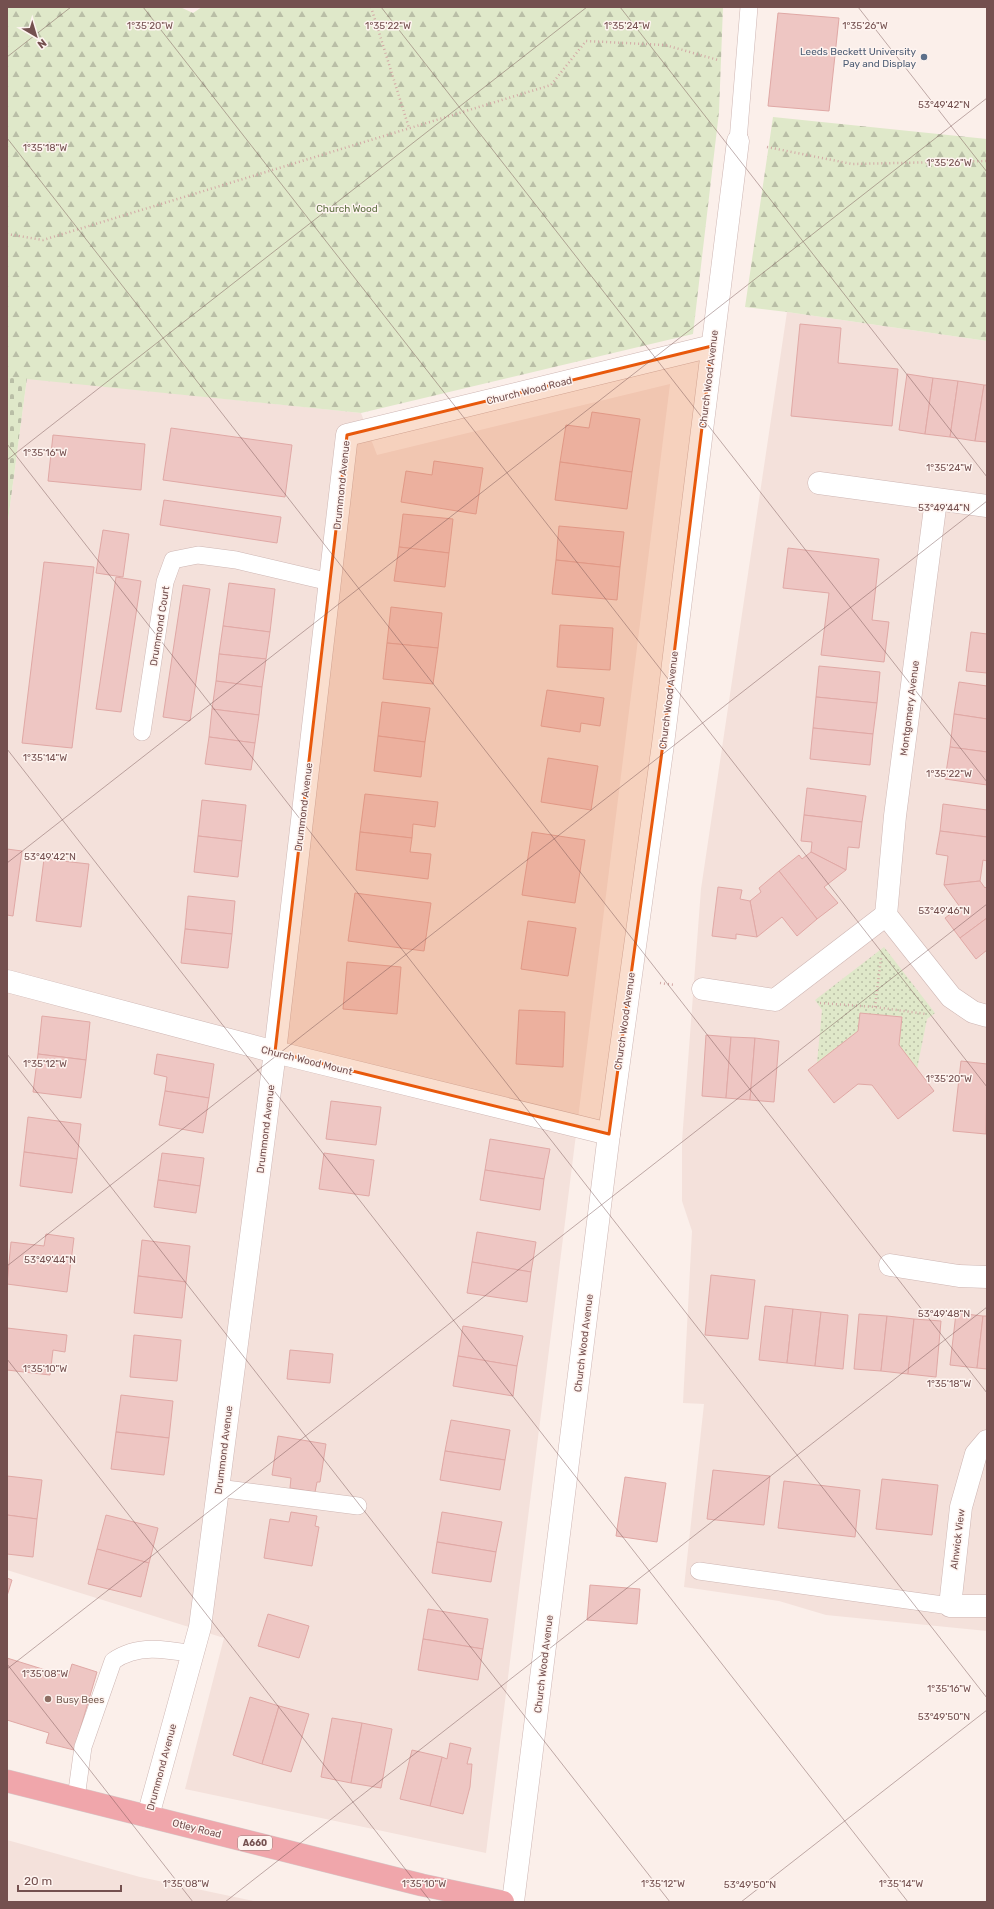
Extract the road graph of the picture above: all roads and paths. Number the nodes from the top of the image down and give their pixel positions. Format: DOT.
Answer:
graph roads {
  1 [pos="371,7"];
  2 [pos="748,7"];
  3 [pos="745,68"];
  4 [pos="409,128"];
  5 [pos="738,141"];
  6 [pos="987,161"];
  7 [pos="7,234"];
  8 [pos="712,346"];
  9 [pos="346,435"];
  10 [pos="819,483"];
  11 [pos="936,500"];
  12 [pos="987,506"];
  13 [pos="330,582"];
  14 [pos="142,732"];
  15 [pos="886,915"];
  16 [pos="630,978"];
  17 [pos="7,981"];
  18 [pos="703,989"];
  19 [pos="776,1000"];
  20 [pos="875,1007"];
  21 [pos="980,1014"];
  22 [pos="274,1052"];
  23 [pos="609,1134"];
  24 [pos="890,1265"];
  25 [pos="987,1277"];
  26 [pos="987,1441"];
  27 [pos="218,1488"];
  28 [pos="358,1506"];
  29 [pos="699,1571"];
  30 [pos="950,1606"];
  31 [pos="987,1606"];
  32 [pos="193,1654"];
  33 [pos="7,1782"];
  34 [pos="76,1798"];
  35 [pos="148,1816"];
  36 [pos="503,1902"];
  37 [pos="513,1902"];
  1 -- 4 [label="path"];
  2 -- 3 [label="lane"];
  3 -- 4 [label="path"];
  3 -- 5 [label="lane"];
  4 -- 7 [label="path"];
  5 -- 6 [label="path"];
  5 -- 8 [label="street, Church Wood Avenue"];
  8 -- 9 [label="street, Church Wood Road"];
  8 -- 16 [label="street, Church Wood Avenue"];
  9 -- 13 [label="street, Drummond Avenue"];
  10 -- 11 [label="street"];
  11 -- 12 [label="street"];
  11 -- 15 [label="street, Montgomery Avenue"];
  13 -- 14 [label="lane, Drummond Court"];
  13 -- 22 [label="street, Drummond Avenue"];
  15 -- 19 [label="street"];
  15 -- 20 [label="path"];
  15 -- 21 [label="street"];
  16 -- 18 [label="path"];
  16 -- 23 [label="street, Church Wood Avenue"];
  17 -- 22 [label="street, Church Wood Mount"];
  18 -- 19 [label="street"];
  19 -- 20 [label="path"];
  20 -- 21 [label="path"];
  22 -- 23 [label="street, Church Wood Mount"];
  22 -- 27 [label="street, Drummond Avenue"];
  23 -- 37 [label="street, Church Wood Avenue"];
  24 -- 25 [label="street"];
  26 -- 30 [label="street, Alnwick View"];
  27 -- 28 [label="lane"];
  27 -- 32 [label="street, Drummond Avenue"];
  29 -- 30 [label="lane"];
  30 -- 31 [label="street"];
  32 -- 34 [label="lane"];
  32 -- 35 [label="street, Drummond Avenue"];
  33 -- 34 [label="highway, Otley Road / A660"];
  34 -- 35 [label="highway, Otley Road / A660"];
  35 -- 36 [label="highway, Otley Road / A660"];
}
